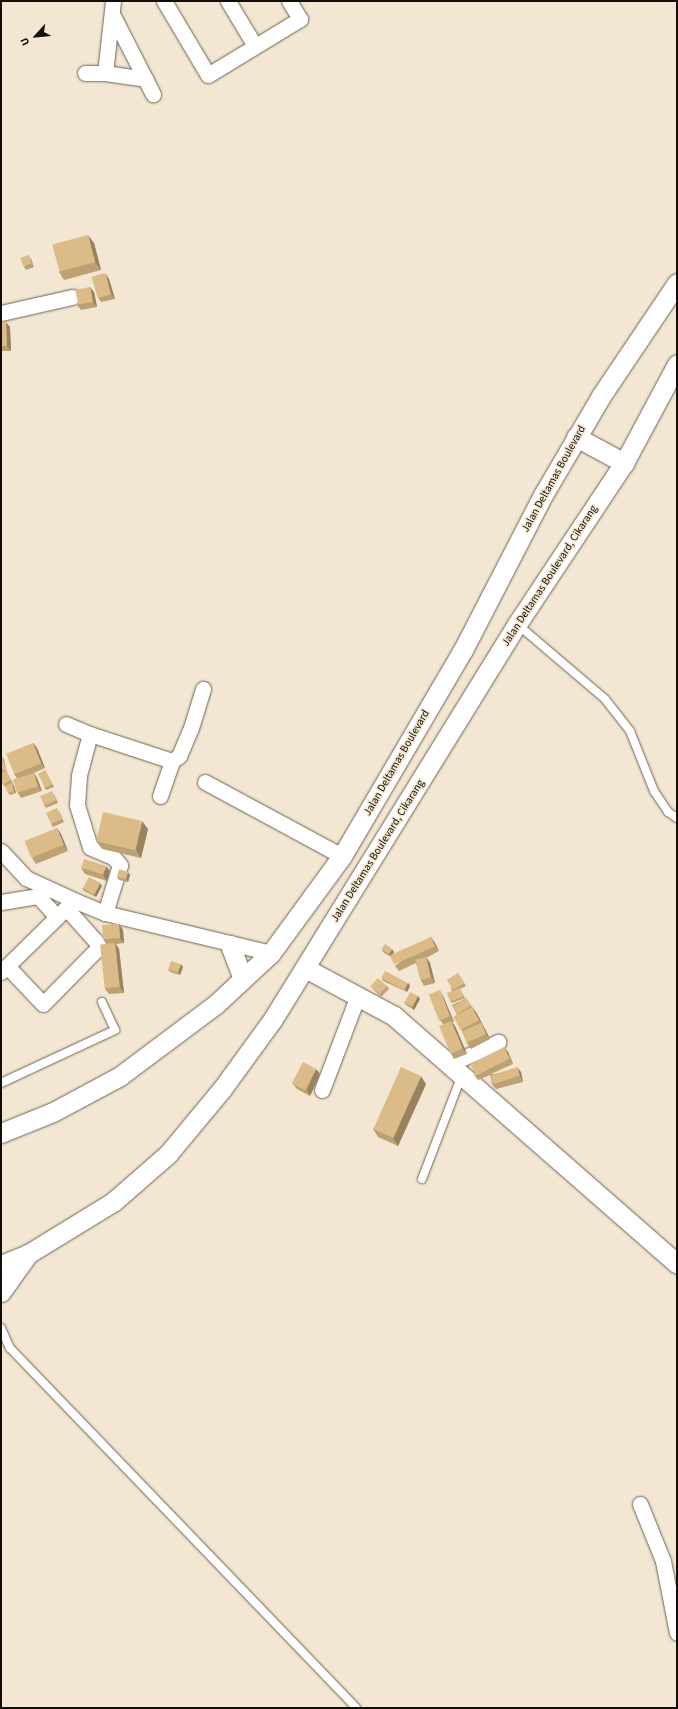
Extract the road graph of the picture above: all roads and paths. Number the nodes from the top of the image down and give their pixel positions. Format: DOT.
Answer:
graph roads {
  1 [pos="164,1"];
  2 [pos="228,1"];
  3 [pos="289,1"];
  4 [pos="113,8"];
  5 [pos="255,46"];
  6 [pos="85,73"];
  7 [pos="105,73"];
  8 [pos="146,79"];
  9 [pos="153,94"];
  10 [pos="677,283"];
  11 [pos="72,297"];
  12 [pos="1,313"];
  13 [pos="677,364"];
  14 [pos="576,437"];
  15 [pos="624,463"];
  16 [pos="517,624"];
  17 [pos="203,689"];
  18 [pos="66,724"];
  19 [pos="90,734"];
  20 [pos="172,761"];
  21 [pos="205,782"];
  22 [pos="160,796"];
  23 [pos="677,818"];
  24 [pos="1,851"];
  25 [pos="342,856"];
  26 [pos="1,902"];
  27 [pos="105,913"];
  28 [pos="57,917"];
  29 [pos="230,945"];
  30 [pos="271,953"];
  31 [pos="305,968"];
  32 [pos="4,969"];
  33 [pos="243,979"];
  34 [pos="358,995"];
  35 [pos="102,1002"];
  36 [pos="498,1042"];
  37 [pos="458,1068"];
  38 [pos="1,1083"];
  39 [pos="322,1090"];
  40 [pos="1,1133"];
  41 [pos="422,1179"];
  42 [pos="28,1254"];
  43 [pos="677,1264"];
  44 [pos="1,1266"];
  45 [pos="1,1292"];
  46 [pos="1,1328"];
  47 [pos="640,1504"];
  48 [pos="677,1633"];
  49 [pos="356,1708"];
  1 -- 5 [label="street"];
  2 -- 5 [label="street"];
  3 -- 5 [label="street"];
  4 -- 7 [label="street"];
  4 -- 8 [label="street"];
  6 -- 7 [label="street"];
  7 -- 8 [label="street"];
  8 -- 9 [label="street"];
  10 -- 14 [label="street, Jalan Deltamas Boulevard"];
  11 -- 12 [label="street"];
  13 -- 15 [label="street, Jalan Deltamas Boulevard, Cikarang"];
  14 -- 15 [label="street"];
  14 -- 25 [label="street, Jalan Deltamas Boulevard"];
  15 -- 16 [label="street, Jalan Deltamas Boulevard, Cikarang"];
  16 -- 23 [label="lane"];
  16 -- 31 [label="street, Jalan Deltamas Boulevard, Cikarang"];
  17 -- 20 [label="street"];
  18 -- 19 [label="street"];
  19 -- 20 [label="street"];
  19 -- 27 [label="street"];
  20 -- 22 [label="street"];
  21 -- 25 [label="street"];
  24 -- 27 [label="street"];
  25 -- 30 [label="street, Jalan Deltamas Boulevard"];
  26 -- 28 [label="street"];
  27 -- 29 [label="street"];
  28 -- 32 [label="street"];
  28 -- 32 [label="street"];
  29 -- 30 [label="street"];
  29 -- 33 [label="street"];
  30 -- 33 [label="street, Jalan Deltamas Boulevard"];
  31 -- 34 [label="street"];
  31 -- 42 [label="street, Jalan Deltamas Boulevard, Cikarang"];
  33 -- 40 [label="street, Jalan Deltamas Boulevard"];
  34 -- 37 [label="street"];
  34 -- 39 [label="street"];
  35 -- 38 [label="lane"];
  36 -- 37 [label="street"];
  37 -- 41 [label="lane"];
  37 -- 43 [label="street"];
  42 -- 44 [label="street, Jalan Deltamas Boulevard, Cikarang"];
  42 -- 45 [label="street"];
  46 -- 49 [label="lane"];
  47 -- 48 [label="street"];
}
